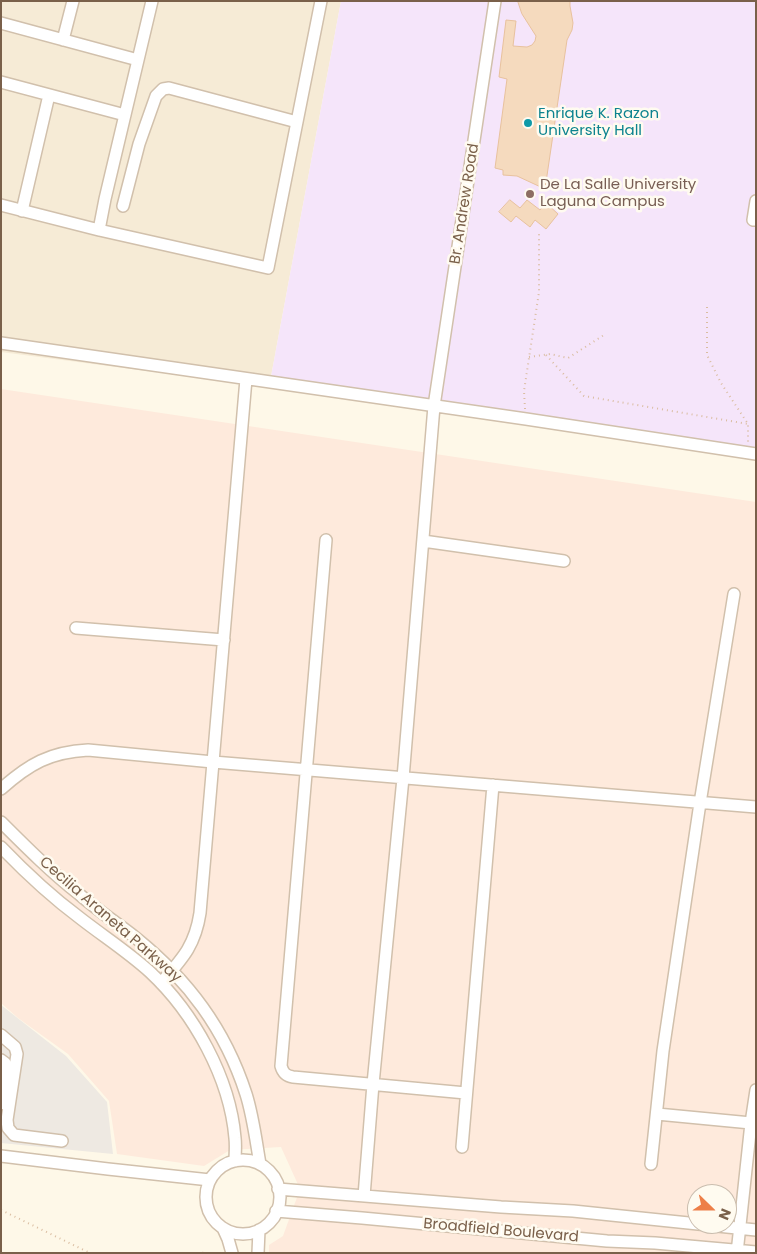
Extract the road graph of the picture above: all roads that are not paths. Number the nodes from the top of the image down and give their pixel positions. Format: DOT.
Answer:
graph roads {
  1 [pos="73,1"];
  2 [pos="152,1"];
  3 [pos="321,1"];
  4 [pos="496,1"];
  5 [pos="1,23"];
  6 [pos="63,40"];
  7 [pos="138,60"];
  8 [pos="1,82"];
  9 [pos="49,95"];
  10 [pos="125,114"];
  11 [pos="297,122"];
  12 [pos="756,201"];
  13 [pos="1,205"];
  14 [pos="123,206"];
  15 [pos="22,210"];
  16 [pos="754,220"];
  17 [pos="99,230"];
  18 [pos="1,343"];
  19 [pos="246,379"];
  20 [pos="434,406"];
  21 [pos="752,453"];
  22 [pos="326,540"];
  23 [pos="423,541"];
  24 [pos="564,561"];
  25 [pos="734,594"];
  26 [pos="76,628"];
  27 [pos="224,640"];
  28 [pos="213,762"];
  29 [pos="306,769"];
  30 [pos="403,778"];
  31 [pos="493,785"];
  32 [pos="1,790"];
  33 [pos="700,802"];
  34 [pos="756,807"];
  35 [pos="1,822"];
  36 [pos="1,847"];
  37 [pos="172,970"];
  38 [pos="161,983"];
  39 [pos="1,1035"];
  40 [pos="1,1060"];
  41 [pos="373,1084"];
  42 [pos="756,1090"];
  43 [pos="466,1093"];
  44 [pos="1,1104"];
  45 [pos="657,1114"];
  46 [pos="751,1123"];
  47 [pos="62,1141"];
  48 [pos="462,1147"];
  49 [pos="1,1156"];
  50 [pos="235,1161"];
  51 [pos="260,1164"];
  52 [pos="652,1164"];
  53 [pos="210,1180"];
  54 [pos="278,1189"];
  55 [pos="364,1196"];
  56 [pos="276,1211"];
  57 [pos="223,1228"];
  58 [pos="739,1228"];
  59 [pos="259,1230"];
  60 [pos="756,1230"];
  61 [pos="737,1251"];
  62 [pos="756,1252"];
  63 [pos="232,1253"];
  64 [pos="258,1253"];
  1 -- 6 [label="street"];
  2 -- 7 [label="street"];
  3 -- 11 [label="street"];
  4 -- 20 [label="street, Br. Andrew Road"];
  5 -- 6 [label="street"];
  6 -- 7 [label="street"];
  7 -- 10 [label="street"];
  8 -- 9 [label="street"];
  9 -- 10 [label="street"];
  9 -- 15 [label="street"];
  10 -- 17 [label="street"];
  11 -- 14 [label="street"];
  11 -- 17 [label="street"];
  12 -- 16 [label="street"];
  13 -- 15 [label="street"];
  15 -- 17 [label="street"];
  18 -- 19 [label="street"];
  19 -- 20 [label="street"];
  19 -- 27 [label="street"];
  20 -- 21 [label="street"];
  20 -- 23 [label="street, Br. Andrew Road"];
  22 -- 29 [label="street"];
  23 -- 24 [label="street"];
  23 -- 30 [label="street, Br. Andrew Road"];
  25 -- 33 [label="street"];
  26 -- 27 [label="street"];
  27 -- 28 [label="street"];
  28 -- 29 [label="street"];
  28 -- 32 [label="street"];
  28 -- 37 [label="street"];
  29 -- 30 [label="street"];
  29 -- 41 [label="street"];
  30 -- 31 [label="street"];
  30 -- 41 [label="street, Br. Andrew Road"];
  31 -- 33 [label="street"];
  31 -- 43 [label="street"];
  33 -- 34 [label="street"];
  33 -- 45 [label="street"];
  35 -- 37 [label="street, Cecilia Araneta Parkway"];
  36 -- 38 [label="street, Cecilia Araneta Parkway"];
  37 -- 38 [label="street"];
  37 -- 51 [label="street, Cecilia Araneta Parkway"];
  38 -- 50 [label="street, Cecilia Araneta Parkway"];
  39 -- 47 [label="street"];
  40 -- 44 [label="street"];
  41 -- 43 [label="street"];
  41 -- 55 [label="street, Br. Andrew Road"];
  42 -- 46 [label="street"];
  43 -- 48 [label="street"];
  45 -- 46 [label="street"];
  45 -- 52 [label="street"];
  46 -- 58 [label="street"];
  49 -- 53 [label="street"];
  50 -- 51 [label="street"];
  50 -- 53 [label="street"];
  51 -- 54 [label="street"];
  53 -- 57 [label="street"];
  54 -- 55 [label="street, Broadfield Boulevard"];
  54 -- 56 [label="street"];
  55 -- 58 [label="street, Broadfield Boulevard"];
  56 -- 59 [label="street"];
  56 -- 61 [label="street, Broadfield Boulevard"];
  57 -- 59 [label="street"];
  57 -- 63 [label="street"];
  58 -- 60 [label="street, Broadfield Boulevard"];
  58 -- 61 [label="street"];
  59 -- 64 [label="street"];
  61 -- 62 [label="street, Broadfield Boulevard"];
}
